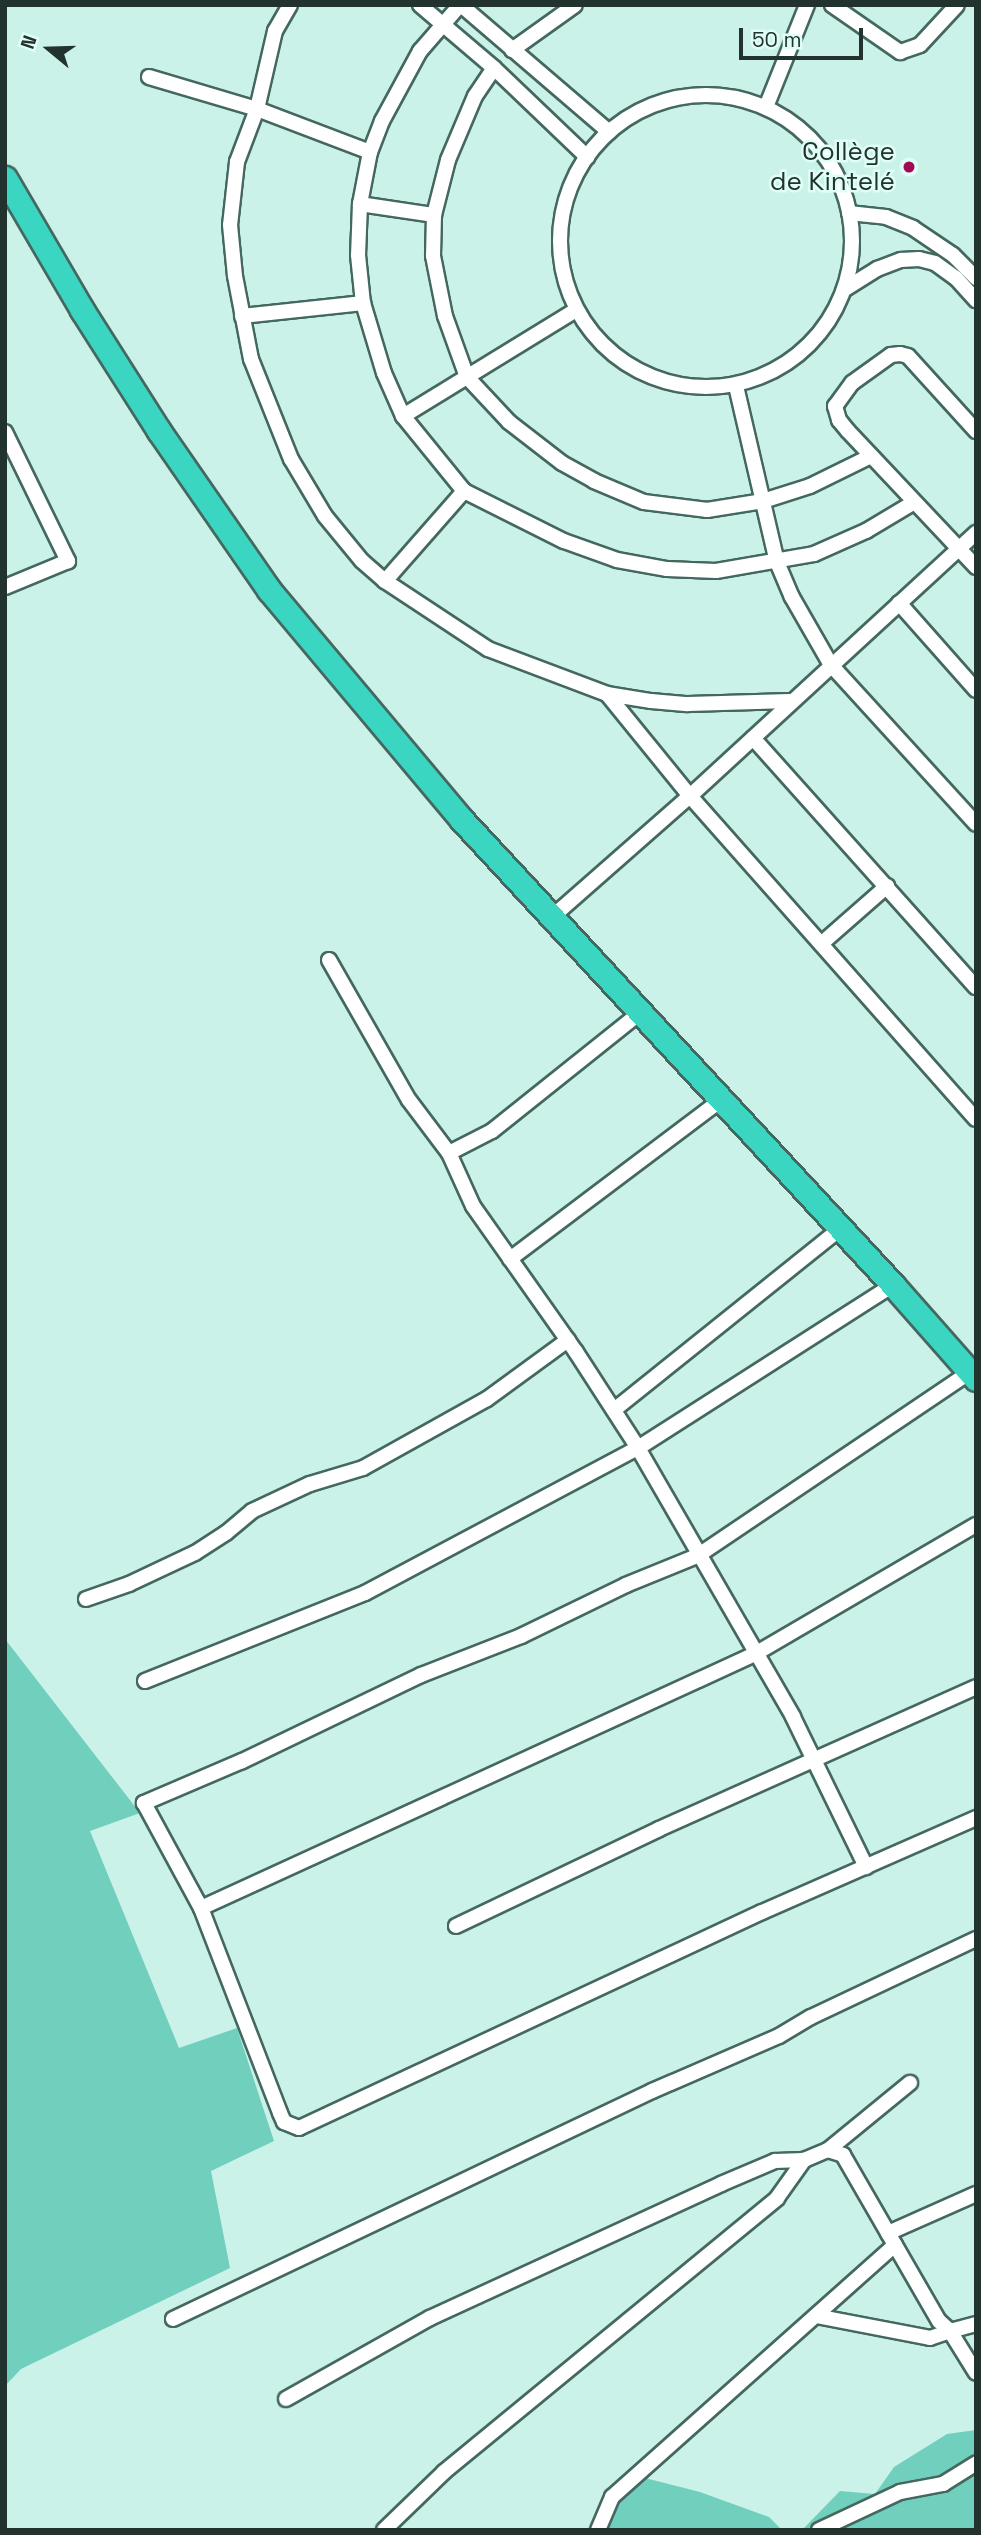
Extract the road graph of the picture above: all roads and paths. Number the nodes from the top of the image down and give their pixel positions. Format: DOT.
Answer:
graph roads {
  1 [pos="290,5"];
  2 [pos="419,5"];
  3 [pos="460,5"];
  4 [pos="575,5"];
  5 [pos="807,5"];
  6 [pos="832,5"];
  7 [pos="957,5"];
  8 [pos="442,24"];
  9 [pos="512,50"];
  10 [pos="494,68"];
  11 [pos="149,76"];
  12 [pos="766,107"];
  13 [pos="257,109"];
  14 [pos="609,132"];
  15 [pos="370,152"];
  16 [pos="587,157"];
  17 [pos="5,178"];
  18 [pos="360,204"];
  19 [pos="849,213"];
  20 [pos="434,215"];
  21 [pos="976,278"];
  22 [pos="845,289"];
  23 [pos="976,300"];
  24 [pos="363,303"];
  25 [pos="576,310"];
  26 [pos="242,316"];
  27 [pos="467,377"];
  28 [pos="736,386"];
  29 [pos="403,416"];
  30 [pos="976,431"];
  31 [pos="5,432"];
  32 [pos="10,454"];
  33 [pos="872,456"];
  34 [pos="464,491"];
  35 [pos="763,501"];
  36 [pos="913,503"];
  37 [pos="976,533"];
  38 [pos="959,548"];
  39 [pos="777,562"];
  40 [pos="976,567"];
  41 [pos="385,581"];
  42 [pos="5,587"];
  43 [pos="899,603"];
  44 [pos="831,665"];
  45 [pos="976,690"];
  46 [pos="607,694"];
  47 [pos="790,701"];
  48 [pos="753,738"];
  49 [pos="690,796"];
  50 [pos="976,824"];
  51 [pos="887,886"];
  52 [pos="551,918"];
  53 [pos="821,944"];
  54 [pos="329,960"];
  55 [pos="976,987"];
  56 [pos="640,1013"];
  57 [pos="721,1100"];
  58 [pos="976,1119"];
  59 [pos="449,1153"];
  60 [pos="840,1229"];
  61 [pos="510,1259"];
  62 [pos="893,1286"];
  63 [pos="568,1340"];
  64 [pos="974,1374"];
  65 [pos="614,1410"];
  66 [pos="638,1447"];
  67 [pos="976,1525"];
  68 [pos="697,1556"];
  69 [pos="86,1599"];
  70 [pos="755,1654"];
  71 [pos="145,1681"];
  72 [pos="976,1687"];
  73 [pos="813,1760"];
  74 [pos="976,1818"];
  75 [pos="866,1867"];
  76 [pos="201,1908"];
  77 [pos="456,1926"];
  78 [pos="976,1940"];
  79 [pos="910,2084"];
  80 [pos="828,2150"];
  81 [pos="804,2160"];
  82 [pos="976,2194"];
  83 [pos="892,2239"];
  84 [pos="816,2316"];
  85 [pos="173,2319"];
  86 [pos="976,2324"];
  87 [pos="950,2331"];
  88 [pos="976,2373"];
  89 [pos="286,2399"];
  90 [pos="976,2463"];
  91 [pos="384,2530"];
  92 [pos="598,2530"];
  93 [pos="819,2530"];
  1 -- 13 [label="street"];
  2 -- 8 [label="street"];
  3 -- 8 [label="street"];
  3 -- 9 [label="street"];
  4 -- 9 [label="street"];
  5 -- 12 [label="street"];
  6 -- 7 [label="street"];
  8 -- 10 [label="street"];
  8 -- 15 [label="street"];
  9 -- 14 [label="street"];
  10 -- 16 [label="street"];
  10 -- 20 [label="street"];
  11 -- 13 [label="street"];
  12 -- 14 [label="street"];
  12 -- 19 [label="street"];
  13 -- 15 [label="street"];
  13 -- 26 [label="street"];
  14 -- 16 [label="street"];
  15 -- 18 [label="street"];
  16 -- 25 [label="street"];
  17 -- 52 [label="highway"];
  18 -- 20 [label="street"];
  18 -- 24 [label="street"];
  19 -- 21 [label="street"];
  19 -- 22 [label="street"];
  20 -- 27 [label="street"];
  22 -- 23 [label="street"];
  22 -- 28 [label="street"];
  24 -- 26 [label="street"];
  24 -- 29 [label="street"];
  25 -- 27 [label="street"];
  25 -- 28 [label="street"];
  26 -- 41 [label="street"];
  27 -- 29 [label="street"];
  27 -- 35 [label="street"];
  28 -- 35 [label="street"];
  29 -- 34 [label="street"];
  30 -- 33 [label="street"];
  31 -- 32 [label="street"];
  32 -- 42 [label="street"];
  33 -- 35 [label="street"];
  33 -- 36 [label="street"];
  34 -- 39 [label="street"];
  34 -- 41 [label="street"];
  35 -- 39 [label="street"];
  36 -- 38 [label="street"];
  36 -- 39 [label="street"];
  37 -- 38 [label="street"];
  38 -- 40 [label="street"];
  38 -- 43 [label="street"];
  39 -- 44 [label="street"];
  41 -- 46 [label="street"];
  43 -- 44 [label="street"];
  43 -- 45 [label="street"];
  44 -- 47 [label="street"];
  44 -- 50 [label="street"];
  46 -- 47 [label="street"];
  46 -- 49 [label="street"];
  47 -- 48 [label="street"];
  48 -- 49 [label="street"];
  48 -- 51 [label="street"];
  49 -- 52 [label="street"];
  49 -- 53 [label="street"];
  51 -- 53 [label="street"];
  51 -- 55 [label="street"];
  52 -- 56 [label="highway"];
  53 -- 58 [label="street"];
  54 -- 59 [label="street"];
  56 -- 57 [label="highway"];
  56 -- 59 [label="street"];
  57 -- 60 [label="highway"];
  57 -- 61 [label="street"];
  59 -- 61 [label="street"];
  60 -- 62 [label="highway"];
  60 -- 65 [label="street"];
  61 -- 63 [label="street"];
  62 -- 64 [label="highway"];
  62 -- 66 [label="street"];
  63 -- 65 [label="street"];
  63 -- 69 [label="street"];
  64 -- 68 [label="street"];
  65 -- 66 [label="street"];
  66 -- 68 [label="street"];
  66 -- 71 [label="street"];
  67 -- 70 [label="street"];
  68 -- 70 [label="street"];
  68 -- 76 [label="street"];
  70 -- 73 [label="street"];
  70 -- 76 [label="street"];
  72 -- 73 [label="street"];
  73 -- 75 [label="street"];
  73 -- 77 [label="street"];
  74 -- 75 [label="street"];
  75 -- 76 [label="street"];
  78 -- 85 [label="street"];
  79 -- 80 [label="street"];
  80 -- 81 [label="street"];
  80 -- 83 [label="street"];
  81 -- 89 [label="street"];
  81 -- 91 [label="street"];
  82 -- 83 [label="street"];
  83 -- 84 [label="street"];
  83 -- 87 [label="street"];
  84 -- 87 [label="street"];
  84 -- 92 [label="street"];
  86 -- 87 [label="street"];
  87 -- 88 [label="street"];
  90 -- 93 [label="street"];
}
